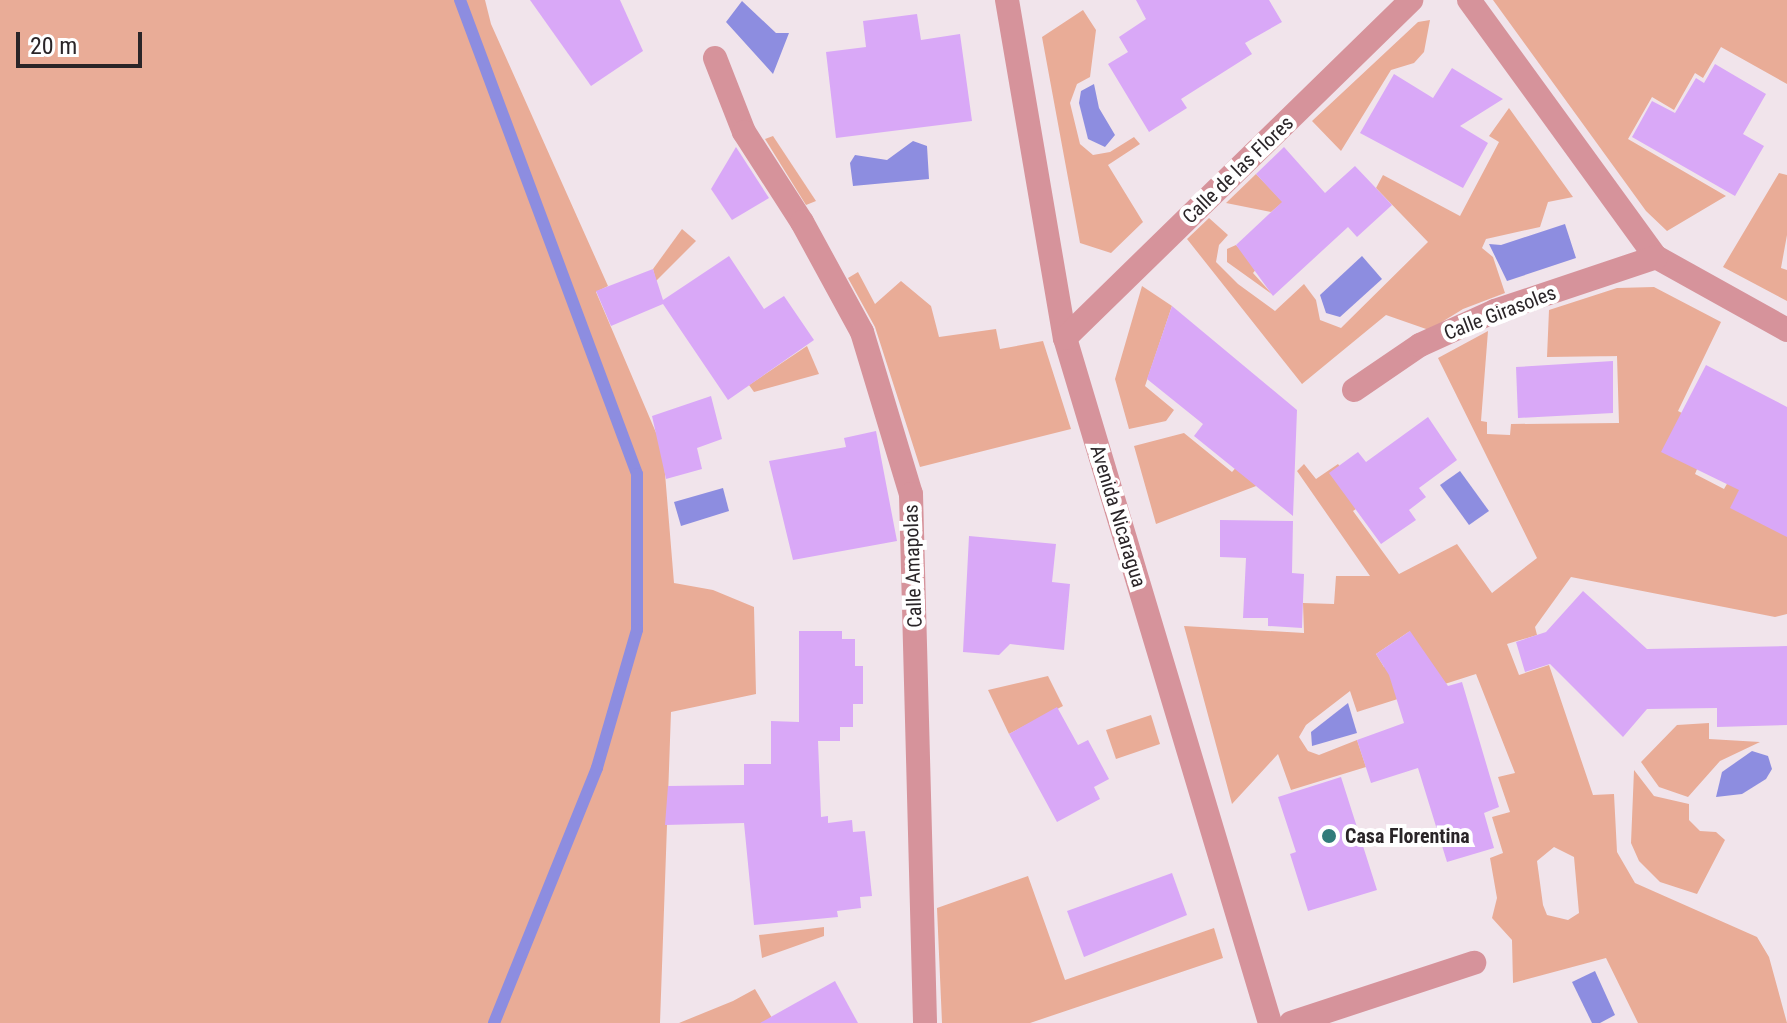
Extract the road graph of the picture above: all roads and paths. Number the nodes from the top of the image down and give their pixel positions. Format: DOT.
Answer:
graph roads {
  1 [pos="1007,0"];
  2 [pos="1411,0"];
  3 [pos="1469,0"];
  4 [pos="715,58"];
  5 [pos="1656,257"];
  6 [pos="1787,330"];
  7 [pos="1065,338"];
  8 [pos="1354,390"];
  9 [pos="1474,963"];
  10 [pos="925,1023"];
  11 [pos="1270,1023"];
  12 [pos="1291,1023"];
  1 -- 7 [label="street, Avenida Nicaragua"];
  2 -- 7 [label="street, Calle de las Flores"];
  3 -- 5 [label="street"];
  4 -- 10 [label="street, Calle Amapolas"];
  5 -- 6 [label="street"];
  5 -- 8 [label="street, Calle Girasoles"];
  7 -- 11 [label="street, Avenida Nicaragua"];
  9 -- 12 [label="street"];
}
